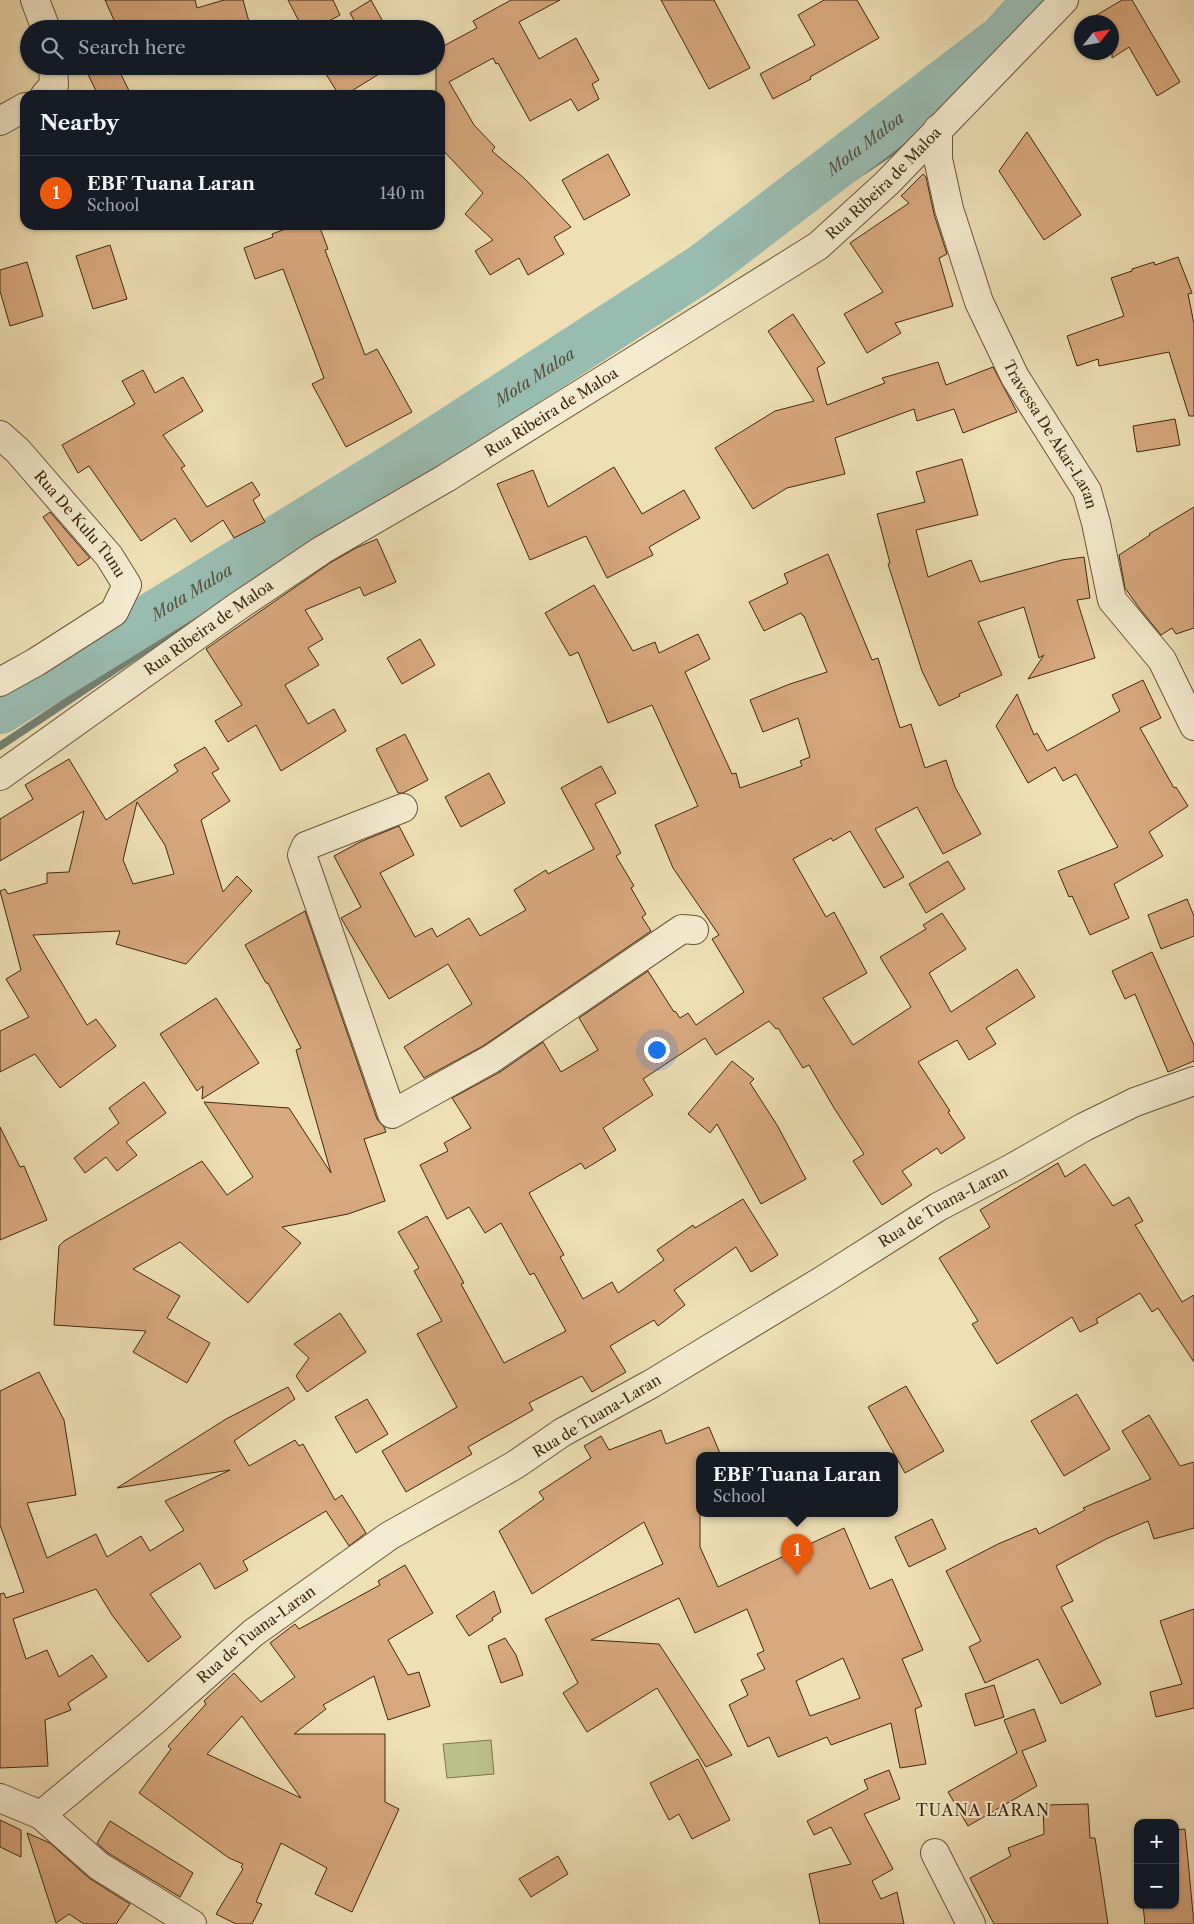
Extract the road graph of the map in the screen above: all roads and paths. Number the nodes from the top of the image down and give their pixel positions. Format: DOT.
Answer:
graph roads {
  1 [pos="35,0"];
  2 [pos="1064,0"];
  3 [pos="43,20"];
  4 [pos="53,75"];
  5 [pos="50,90"];
  6 [pos="20,110"];
  7 [pos="0,121"];
  8 [pos="938,129"];
  9 [pos="0,435"];
  10 [pos="0,682"];
  11 [pos="1194,726"];
  12 [pos="0,776"];
  13 [pos="403,808"];
  14 [pos="694,930"];
  15 [pos="1194,1081"];
  16 [pos="0,1798"];
  17 [pos="41,1815"];
  18 [pos="935,1854"];
  19 [pos="192,1924"];
  20 [pos="971,1924"];
  1 -- 3 [label="street"];
  2 -- 8 [label="street, Rua Ribeira de Maloa"];
  4 -- 5 [label="street"];
  6 -- 7 [label="street"];
  8 -- 11 [label="street, Travessa De Akar-Laran"];
  8 -- 12 [label="street, Rua Ribeira de Maloa"];
  9 -- 10 [label="street, Rua De Kulu Tunu"];
  13 -- 14 [label="street"];
  15 -- 17 [label="street, Rua de Tuana-Laran"];
  16 -- 17 [label="street"];
  17 -- 19 [label="street"];
  18 -- 20 [label="street"];
}
